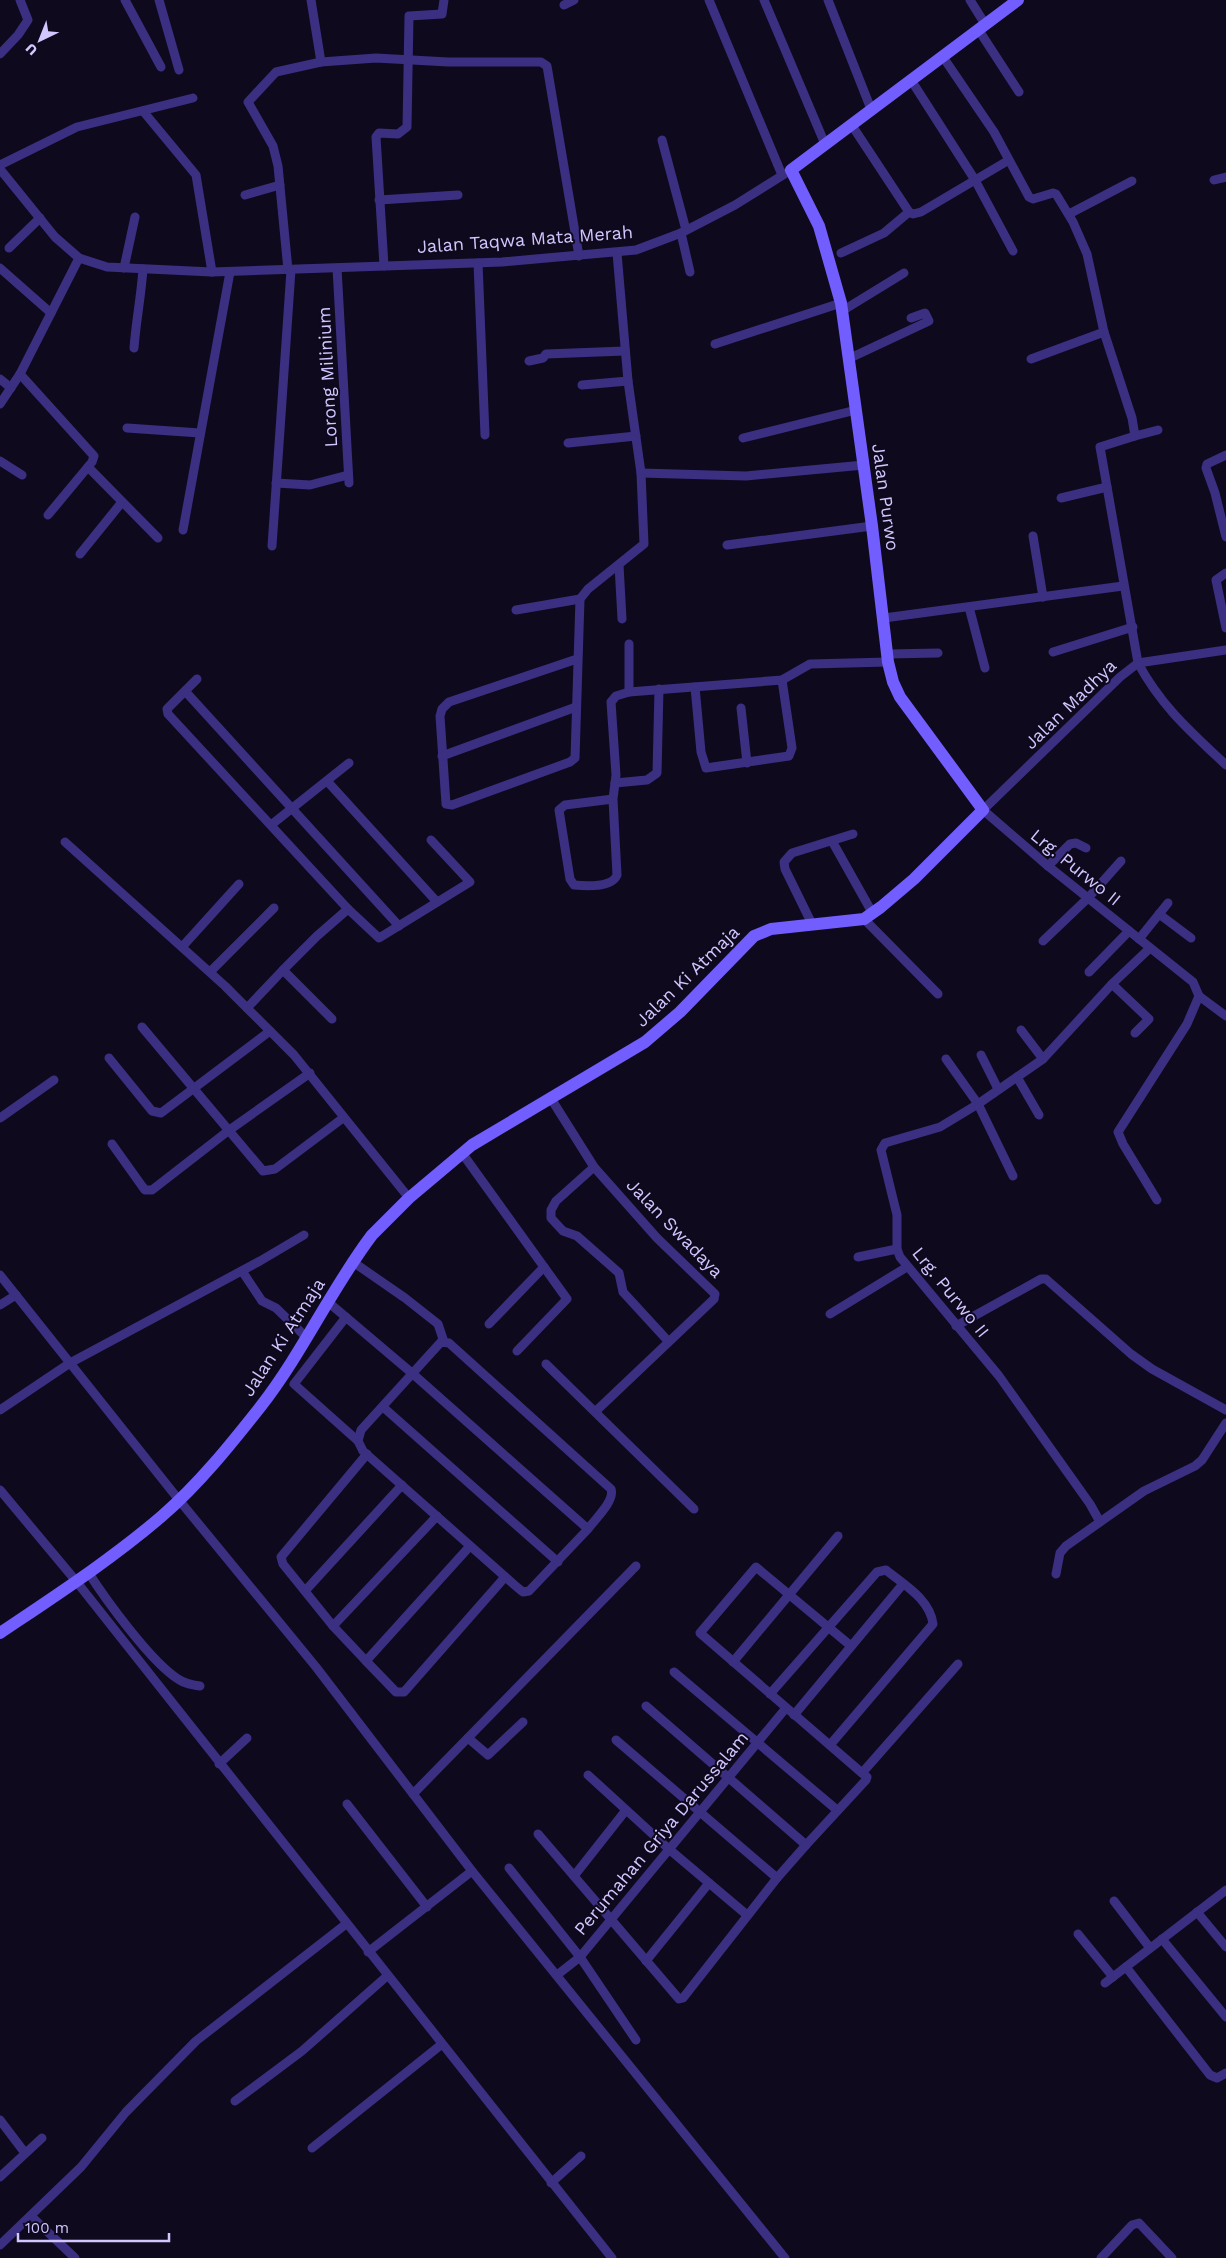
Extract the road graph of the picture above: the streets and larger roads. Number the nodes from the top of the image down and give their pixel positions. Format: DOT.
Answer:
graph roads {
  1 [pos="20,0"];
  2 [pos="125,0"];
  3 [pos="159,0"];
  4 [pos="311,0"];
  5 [pos="444,0"];
  6 [pos="574,0"];
  7 [pos="709,0"];
  8 [pos="764,0"];
  9 [pos="828,0"];
  10 [pos="970,0"];
  11 [pos="1018,0"];
  12 [pos="564,6"];
  13 [pos="982,27"];
  14 [pos="0,54"];
  15 [pos="943,56"];
  16 [pos="408,60"];
  17 [pos="321,62"];
  18 [pos="161,67"];
  19 [pos="179,70"];
  20 [pos="911,80"];
  21 [pos="1019,92"];
  22 [pos="193,98"];
  23 [pos="871,109"];
  24 [pos="143,111"];
  25 [pos="851,124"];
  26 [pos="662,140"];
  27 [pos="825,144"];
  28 [pos="1009,160"];
  29 [pos="0,167"];
  30 [pos="787,173"];
  31 [pos="1226,177"];
  32 [pos="975,180"];
  33 [pos="1214,180"];
  34 [pos="1132,181"];
  35 [pos="280,185"];
  36 [pos="245,195"];
  37 [pos="458,195"];
  38 [pos="379,200"];
  39 [pos="909,212"];
  40 [pos="1069,214"];
  41 [pos="135,217"];
  42 [pos="40,218"];
  43 [pos="684,232"];
  44 [pos="10,248"];
  45 [pos="1013,251"];
  46 [pos="617,253"];
  47 [pos="841,253"];
  48 [pos="579,256"];
  49 [pos="79,258"];
  50 [pos="478,263"];
  51 [pos="384,266"];
  52 [pos="0,268"];
  53 [pos="124,268"];
  54 [pos="337,268"];
  55 [pos="143,270"];
  56 [pos="289,270"];
  57 [pos="212,272"];
  58 [pos="230,272"];
  59 [pos="690,272"];
  60 [pos="904,273"];
  61 [pos="841,307"];
  62 [pos="51,313"];
  63 [pos="911,318"];
  64 [pos="1104,332"];
  65 [pos="715,344"];
  66 [pos="134,348"];
  67 [pos="626,351"];
  68 [pos="848,359"];
  69 [pos="1031,359"];
  70 [pos="529,360"];
  71 [pos="20,374"];
  72 [pos="0,379"];
  73 [pos="628,381"];
  74 [pos="582,385"];
  75 [pos="11,388"];
  76 [pos="0,404"];
  77 [pos="856,410"];
  78 [pos="128,428"];
  79 [pos="1158,430"];
  80 [pos="200,433"];
  81 [pos="484,435"];
  82 [pos="636,436"];
  83 [pos="1134,436"];
  84 [pos="743,438"];
  85 [pos="568,443"];
  86 [pos="1226,455"];
  87 [pos="0,461"];
  88 [pos="864,465"];
  89 [pos="88,467"];
  90 [pos="642,473"];
  91 [pos="22,475"];
  92 [pos="276,483"];
  93 [pos="1107,487"];
  94 [pos="1061,498"];
  95 [pos="122,502"];
  96 [pos="48,516"];
  97 [pos="872,526"];
  98 [pos="183,530"];
  99 [pos="1033,536"];
  100 [pos="1226,537"];
  101 [pos="158,538"];
  102 [pos="727,544"];
  103 [pos="272,546"];
  104 [pos="80,554"];
  105 [pos="619,565"];
  106 [pos="1226,573"];
  107 [pos="1123,586"];
  108 [pos="1043,597"];
  109 [pos="580,599"];
  110 [pos="969,608"];
  111 [pos="516,610"];
  112 [pos="884,618"];
  113 [pos="622,619"];
  114 [pos="1133,627"];
  115 [pos="1226,628"];
  116 [pos="629,644"];
  117 [pos="1226,650"];
  118 [pos="1053,652"];
  119 [pos="938,653"];
  120 [pos="888,658"];
  121 [pos="577,659"];
  122 [pos="1138,663"];
  123 [pos="985,668"];
  124 [pos="197,679"];
  125 [pos="782,680"];
  126 [pos="695,687"];
  127 [pos="659,689"];
  128 [pos="185,692"];
  129 [pos="629,692"];
  130 [pos="576,707"];
  131 [pos="741,708"];
  132 [pos="442,756"];
  133 [pos="349,763"];
  134 [pos="747,763"];
  135 [pos="1226,765"];
  136 [pos="327,780"];
  137 [pos="615,783"];
  138 [pos="613,799"];
  139 [pos="292,809"];
  140 [pos="983,810"];
  141 [pos="271,826"];
  142 [pos="853,834"];
  143 [pos="431,840"];
  144 [pos="832,841"];
  145 [pos="65,842"];
  146 [pos="1086,848"];
  147 [pos="1121,861"];
  148 [pos="1048,866"];
  149 [pos="239,884"];
  150 [pos="1088,898"];
  151 [pos="437,902"];
  152 [pos="1168,903"];
  153 [pos="274,908"];
  154 [pos="348,909"];
  155 [pos="1158,914"];
  156 [pos="868,916"];
  157 [pos="812,924"];
  158 [pos="399,926"];
  159 [pos="1130,931"];
  160 [pos="1139,938"];
  161 [pos="1191,938"];
  162 [pos="1043,941"];
  163 [pos="182,947"];
  164 [pos="1150,948"];
  165 [pos="283,970"];
  166 [pos="210,972"];
  167 [pos="1089,972"];
  168 [pos="1112,984"];
  169 [pos="938,994"];
  170 [pos="1199,996"];
  171 [pos="247,1008"];
  172 [pos="1226,1016"];
  173 [pos="332,1019"];
  174 [pos="142,1028"];
  175 [pos="1021,1030"];
  176 [pos="270,1031"];
  177 [pos="1135,1033"];
  178 [pos="981,1055"];
  179 [pos="109,1058"];
  180 [pos="1043,1058"];
  181 [pos="946,1059"];
  182 [pos="310,1073"];
  183 [pos="1017,1077"];
  184 [pos="54,1080"];
  185 [pos="194,1087"];
  186 [pos="998,1089"];
  187 [pos="550,1097"];
  188 [pos="978,1104"];
  189 [pos="1038,1115"];
  190 [pos="0,1118"];
  191 [pos="343,1118"];
  192 [pos="228,1131"];
  193 [pos="112,1144"];
  194 [pos="462,1153"];
  195 [pos="594,1167"];
  196 [pos="1013,1176"];
  197 [pos="409,1198"];
  198 [pos="1157,1200"];
  199 [pos="304,1235"];
  200 [pos="897,1249"];
  201 [pos="858,1257"];
  202 [pos="353,1262"];
  203 [pos="544,1267"];
  204 [pos="907,1267"];
  205 [pos="242,1271"];
  206 [pos="0,1274"];
  207 [pos="16,1295"];
  208 [pos="328,1302"];
  209 [pos="0,1305"];
  210 [pos="830,1314"];
  211 [pos="346,1317"];
  212 [pos="490,1324"];
  213 [pos="956,1326"];
  214 [pos="307,1338"];
  215 [pos="668,1341"];
  216 [pos="444,1342"];
  217 [pos="517,1351"];
  218 [pos="70,1363"];
  219 [pos="546,1364"];
  220 [pos="413,1374"];
  221 [pos="383,1407"];
  222 [pos="0,1410"];
  223 [pos="1226,1410"];
  224 [pos="596,1411"];
  225 [pos="1226,1423"];
  226 [pos="358,1441"];
  227 [pos="367,1454"];
  228 [pos="402,1485"];
  229 [pos="0,1490"];
  230 [pos="179,1500"];
  231 [pos="694,1509"];
  232 [pos="437,1516"];
  233 [pos="1100,1522"];
  234 [pos="588,1529"];
  235 [pos="838,1536"];
  236 [pos="470,1546"];
  237 [pos="558,1562"];
  238 [pos="636,1566"];
  239 [pos="1056,1574"];
  240 [pos="505,1576"];
  241 [pos="81,1577"];
  242 [pos="903,1584"];
  243 [pos="305,1591"];
  244 [pos="789,1594"];
  245 [pos="333,1626"];
  246 [pos="830,1627"];
  247 [pos="0,1633"];
  248 [pos="851,1646"];
  249 [pos="366,1661"];
  250 [pos="734,1662"];
  251 [pos="958,1664"];
  252 [pos="674,1672"];
  253 [pos="200,1686"];
  254 [pos="770,1694"];
  255 [pos="646,1706"];
  256 [pos="786,1708"];
  257 [pos="794,1715"];
  258 [pos="523,1722"];
  259 [pos="247,1738"];
  260 [pos="468,1738"];
  261 [pos="616,1740"];
  262 [pos="757,1744"];
  263 [pos="830,1744"];
  264 [pos="221,1762"];
  265 [pos="862,1773"];
  266 [pos="588,1775"];
  267 [pos="729,1778"];
  268 [pos="413,1794"];
  269 [pos="347,1804"];
  270 [pos="626,1810"];
  271 [pos="837,1810"];
  272 [pos="701,1812"];
  273 [pos="538,1834"];
  274 [pos="806,1845"];
  275 [pos="670,1850"];
  276 [pos="509,1868"];
  277 [pos="472,1870"];
  278 [pos="574,1876"];
  279 [pos="777,1878"];
  280 [pos="709,1883"];
  281 [pos="1226,1890"];
  282 [pos="1114,1901"];
  283 [pos="427,1907"];
  284 [pos="1197,1912"];
  285 [pos="747,1916"];
  286 [pos="611,1920"];
  287 [pos="346,1924"];
  288 [pos="1078,1934"];
  289 [pos="1162,1939"];
  290 [pos="1226,1947"];
  291 [pos="1150,1948"];
  292 [pos="372,1950"];
  293 [pos="577,1960"];
  294 [pos="646,1961"];
  295 [pos="1126,1967"];
  296 [pos="558,1975"];
  297 [pos="387,1976"];
  298 [pos="1113,1977"];
  299 [pos="1105,1983"];
  300 [pos="1226,2017"];
  301 [pos="636,2040"];
  302 [pos="442,2044"];
  303 [pos="1226,2073"];
  304 [pos="235,2101"];
  305 [pos="0,2120"];
  306 [pos="42,2138"];
  307 [pos="312,2148"];
  308 [pos="26,2154"];
  309 [pos="581,2156"];
  310 [pos="0,2177"];
  311 [pos="557,2177"];
  312 [pos="31,2216"];
  313 [pos="0,2245"];
  314 [pos="1107,2256"];
  315 [pos="74,2258"];
  316 [pos="612,2258"];
  317 [pos="785,2258"];
  318 [pos="1172,2258"];
  1 -- 14 [label="street"];
  2 -- 18 [label="street"];
  3 -- 19 [label="street"];
  4 -- 17 [label="street"];
  5 -- 16 [label="street"];
  6 -- 12 [label="street"];
  7 -- 30 [label="street"];
  8 -- 27 [label="street"];
  9 -- 23 [label="street"];
  10 -- 13 [label="street"];
  11 -- 13 [label="street, Jalan Taqwa Mata Merah"];
  13 -- 15 [label="street, Jalan Taqwa Mata Merah"];
  13 -- 21 [label="street"];
  15 -- 20 [label="street, Jalan Taqwa Mata Merah"];
  15 -- 28 [label="street"];
  16 -- 17 [label="street"];
  16 -- 38 [label="street"];
  16 -- 48 [label="street"];
  17 -- 35 [label="street"];
  20 -- 23 [label="street, Jalan Taqwa Mata Merah"];
  20 -- 32 [label="street"];
  22 -- 24 [label="street"];
  23 -- 25 [label="street, Jalan Taqwa Mata Merah"];
  24 -- 29 [label="street"];
  24 -- 57 [label="street"];
  25 -- 27 [label="street, Jalan Taqwa Mata Merah"];
  25 -- 39 [label="street"];
  26 -- 43 [label="street"];
  27 -- 30 [label="street, Jalan Taqwa Mata Merah"];
  28 -- 32 [label="street"];
  28 -- 40 [label="street"];
  29 -- 42 [label="street, Jalan Taqwa Mata Merah"];
  30 -- 43 [label="street, Jalan Taqwa Mata Merah"];
  30 -- 61 [label="street, Jalan Purwo"];
  31 -- 33 [label="street"];
  32 -- 39 [label="street"];
  32 -- 45 [label="street"];
  34 -- 40 [label="street"];
  35 -- 36 [label="street"];
  35 -- 56 [label="street"];
  37 -- 38 [label="street"];
  38 -- 51 [label="street"];
  39 -- 47 [label="street"];
  40 -- 64 [label="street"];
  41 -- 53 [label="street"];
  42 -- 44 [label="street"];
  42 -- 49 [label="street, Jalan Taqwa Mata Merah"];
  43 -- 46 [label="street, Jalan Taqwa Mata Merah"];
  43 -- 59 [label="street"];
  46 -- 48 [label="street, Jalan Taqwa Mata Merah"];
  46 -- 67 [label="street"];
  48 -- 50 [label="street, Jalan Taqwa Mata Merah"];
  49 -- 53 [label="street, Jalan Taqwa Mata Merah"];
  49 -- 62 [label="street"];
  50 -- 51 [label="street, Jalan Taqwa Mata Merah"];
  50 -- 81 [label="street"];
  51 -- 54 [label="street, Jalan Taqwa Mata Merah"];
  52 -- 62 [label="street"];
  53 -- 55 [label="street, Jalan Taqwa Mata Merah"];
  54 -- 56 [label="street, Jalan Taqwa Mata Merah"];
  54 -- 92 [label="street, Lorong Milinium"];
  55 -- 57 [label="street, Jalan Taqwa Mata Merah"];
  55 -- 66 [label="street"];
  56 -- 58 [label="street, Jalan Taqwa Mata Merah"];
  56 -- 92 [label="street"];
  57 -- 58 [label="street, Jalan Taqwa Mata Merah"];
  58 -- 80 [label="street"];
  60 -- 61 [label="street"];
  61 -- 65 [label="street"];
  61 -- 68 [label="street, Jalan Purwo"];
  62 -- 71 [label="street"];
  63 -- 68 [label="street"];
  64 -- 69 [label="street"];
  64 -- 83 [label="street"];
  67 -- 70 [label="street"];
  67 -- 73 [label="street"];
  68 -- 77 [label="street, Jalan Purwo"];
  71 -- 75 [label="street"];
  71 -- 89 [label="street"];
  72 -- 75 [label="street"];
  73 -- 74 [label="street"];
  73 -- 82 [label="street"];
  75 -- 76 [label="street"];
  77 -- 84 [label="street"];
  77 -- 88 [label="street, Jalan Purwo"];
  78 -- 80 [label="street"];
  79 -- 83 [label="street"];
  80 -- 98 [label="street"];
  82 -- 85 [label="street"];
  82 -- 90 [label="street"];
  83 -- 93 [label="street"];
  86 -- 100 [label="street"];
  87 -- 91 [label="street"];
  88 -- 90 [label="street"];
  88 -- 97 [label="street, Jalan Purwo"];
  89 -- 95 [label="street"];
  89 -- 96 [label="street"];
  90 -- 105 [label="street"];
  92 -- 103 [label="street"];
  93 -- 94 [label="street"];
  93 -- 107 [label="street"];
  95 -- 101 [label="street"];
  95 -- 104 [label="street"];
  97 -- 102 [label="street"];
  97 -- 112 [label="street, Jalan Purwo"];
  99 -- 108 [label="street"];
  105 -- 109 [label="street"];
  105 -- 113 [label="street"];
  106 -- 115 [label="street"];
  107 -- 108 [label="street"];
  107 -- 114 [label="street"];
  108 -- 110 [label="street"];
  109 -- 111 [label="street"];
  109 -- 121 [label="street"];
  110 -- 112 [label="street"];
  110 -- 123 [label="street"];
  112 -- 120 [label="street, Jalan Purwo"];
  114 -- 118 [label="street"];
  114 -- 122 [label="street"];
  116 -- 129 [label="street"];
  117 -- 122 [label="street, Jalan Madhya"];
  119 -- 120 [label="street"];
  120 -- 125 [label="street"];
  120 -- 140 [label="street, Jalan Purwo"];
  121 -- 130 [label="street"];
  121 -- 132 [label="street"];
  122 -- 135 [label="street"];
  122 -- 140 [label="street, Jalan Madhya"];
  124 -- 128 [label="street"];
  125 -- 126 [label="street"];
  125 -- 134 [label="street"];
  126 -- 127 [label="street"];
  126 -- 134 [label="street"];
  127 -- 129 [label="street"];
  127 -- 137 [label="street"];
  128 -- 139 [label="street"];
  128 -- 141 [label="street"];
  129 -- 137 [label="street"];
  130 -- 132 [label="street"];
  130 -- 132 [label="street"];
  131 -- 134 [label="street"];
  133 -- 136 [label="street"];
  136 -- 139 [label="street"];
  136 -- 151 [label="street"];
  137 -- 138 [label="street"];
  138 -- 138 [label="street"];
  139 -- 141 [label="street"];
  139 -- 158 [label="street"];
  140 -- 148 [label="street, Lrg. Purwo II"];
  140 -- 156 [label="street"];
  141 -- 154 [label="street"];
  142 -- 144 [label="street"];
  143 -- 151 [label="street"];
  144 -- 156 [label="street"];
  144 -- 157 [label="street"];
  145 -- 163 [label="street"];
  146 -- 148 [label="street"];
  147 -- 150 [label="street"];
  148 -- 150 [label="street, Lrg. Purwo II"];
  149 -- 163 [label="street"];
  150 -- 159 [label="street, Lrg. Purwo II"];
  150 -- 162 [label="street"];
  151 -- 158 [label="street"];
  152 -- 155 [label="street"];
  153 -- 166 [label="street"];
  154 -- 158 [label="street"];
  154 -- 165 [label="street"];
  155 -- 160 [label="street"];
  155 -- 161 [label="street"];
  156 -- 157 [label="street, Jalan Ki Atmaja"];
  156 -- 169 [label="street"];
  157 -- 187 [label="street, Jalan Ki Atmaja"];
  159 -- 160 [label="street, Lrg. Purwo II"];
  159 -- 167 [label="street"];
  160 -- 164 [label="street, Lrg. Purwo II"];
  163 -- 166 [label="street"];
  164 -- 168 [label="street, Lrg. Purwo II"];
  164 -- 170 [label="street, Lrg. Purwo II"];
  165 -- 171 [label="street"];
  165 -- 173 [label="street"];
  166 -- 171 [label="street"];
  168 -- 177 [label="street"];
  168 -- 180 [label="street, Lrg. Purwo II"];
  170 -- 172 [label="street, Lrg. Purwo II"];
  170 -- 198 [label="street"];
  171 -- 176 [label="street"];
  174 -- 185 [label="street"];
  175 -- 180 [label="street"];
  176 -- 182 [label="street"];
  176 -- 185 [label="street"];
  178 -- 186 [label="street"];
  179 -- 185 [label="street"];
  180 -- 183 [label="street, Lrg. Purwo II"];
  181 -- 188 [label="street"];
  182 -- 191 [label="street"];
  182 -- 192 [label="street"];
  183 -- 186 [label="street, Lrg. Purwo II"];
  183 -- 189 [label="street"];
  184 -- 190 [label="street"];
  185 -- 192 [label="street"];
  186 -- 188 [label="street, Lrg. Purwo II"];
  187 -- 194 [label="street, Jalan Ki Atmaja"];
  187 -- 195 [label="street, Jalan Swadaya"];
  188 -- 196 [label="street"];
  188 -- 200 [label="street, Lrg. Purwo II"];
  191 -- 192 [label="street"];
  191 -- 197 [label="street"];
  192 -- 193 [label="street"];
  194 -- 197 [label="street, Jalan Ki Atmaja"];
  194 -- 203 [label="street"];
  195 -- 215 [label="street, Jalan Swadaya"];
  195 -- 215 [label="street"];
  197 -- 202 [label="street, Jalan Ki Atmaja"];
  199 -- 205 [label="street"];
  200 -- 201 [label="street"];
  200 -- 204 [label="street, Lrg. Purwo II"];
  202 -- 208 [label="street, Jalan Ki Atmaja"];
  202 -- 216 [label="street"];
  203 -- 212 [label="street"];
  203 -- 217 [label="street"];
  204 -- 210 [label="street"];
  204 -- 213 [label="street, Lrg. Purwo II"];
  205 -- 214 [label="street"];
  205 -- 218 [label="street"];
  206 -- 207 [label="street"];
  207 -- 209 [label="street"];
  207 -- 218 [label="street"];
  208 -- 211 [label="street"];
  208 -- 214 [label="street, Jalan Ki Atmaja"];
  211 -- 220 [label="street"];
  211 -- 226 [label="street"];
  213 -- 223 [label="street"];
  213 -- 233 [label="street, Lrg. Purwo II"];
  214 -- 230 [label="street, Jalan Ki Atmaja"];
  215 -- 224 [label="street, Jalan Swadaya"];
  216 -- 220 [label="street"];
  216 -- 234 [label="street"];
  218 -- 222 [label="street"];
  218 -- 230 [label="street"];
  219 -- 224 [label="street"];
  220 -- 221 [label="street"];
  220 -- 234 [label="street"];
  221 -- 226 [label="street"];
  221 -- 237 [label="street"];
  224 -- 231 [label="street"];
  225 -- 233 [label="street"];
  226 -- 227 [label="street"];
  227 -- 228 [label="street"];
  227 -- 243 [label="street"];
  228 -- 232 [label="street"];
  228 -- 243 [label="street"];
  229 -- 241 [label="street"];
  230 -- 241 [label="street, Jalan Ki Atmaja"];
  230 -- 268 [label="street"];
  232 -- 236 [label="street"];
  232 -- 245 [label="street"];
  233 -- 239 [label="street"];
  234 -- 237 [label="street"];
  235 -- 244 [label="street"];
  236 -- 240 [label="street"];
  236 -- 249 [label="street"];
  237 -- 240 [label="street"];
  238 -- 260 [label="street"];
  240 -- 249 [label="street"];
  241 -- 247 [label="street, Jalan Ki Atmaja"];
  241 -- 253 [label="street"];
  241 -- 264 [label="street"];
  242 -- 246 [label="street"];
  242 -- 248 [label="street"];
  242 -- 263 [label="street"];
  243 -- 245 [label="street"];
  244 -- 246 [label="street"];
  244 -- 250 [label="street"];
  244 -- 250 [label="street"];
  245 -- 249 [label="street"];
  246 -- 248 [label="street"];
  246 -- 254 [label="street"];
  248 -- 257 [label="street"];
  250 -- 254 [label="street"];
  251 -- 265 [label="street"];
  252 -- 262 [label="street"];
  254 -- 256 [label="street"];
  255 -- 267 [label="street"];
  256 -- 257 [label="street"];
  256 -- 262 [label="street, Perumahan Griya Darussalam"];
  257 -- 263 [label="street"];
  258 -- 260 [label="street"];
  259 -- 264 [label="street"];
  260 -- 268 [label="street"];
  261 -- 272 [label="street"];
  262 -- 267 [label="street, Perumahan Griya Darussalam"];
  262 -- 271 [label="street"];
  263 -- 265 [label="street"];
  264 -- 287 [label="street"];
  265 -- 271 [label="street"];
  266 -- 270 [label="street"];
  267 -- 272 [label="street, Perumahan Griya Darussalam"];
  267 -- 274 [label="street"];
  268 -- 277 [label="street"];
  269 -- 283 [label="street"];
  270 -- 275 [label="street"];
  270 -- 278 [label="street"];
  271 -- 274 [label="street"];
  272 -- 275 [label="street, Perumahan Griya Darussalam"];
  272 -- 279 [label="street"];
  273 -- 278 [label="street"];
  274 -- 279 [label="street"];
  275 -- 280 [label="street"];
  275 -- 286 [label="street, Perumahan Griya Darussalam"];
  276 -- 293 [label="street"];
  277 -- 283 [label="street"];
  277 -- 296 [label="street"];
  278 -- 286 [label="street"];
  279 -- 285 [label="street"];
  280 -- 285 [label="street"];
  280 -- 294 [label="street"];
  281 -- 284 [label="street"];
  282 -- 291 [label="street"];
  283 -- 292 [label="street"];
  284 -- 289 [label="street"];
  284 -- 290 [label="street"];
  285 -- 294 [label="street"];
  286 -- 293 [label="street, Perumahan Griya Darussalam"];
  286 -- 294 [label="street"];
  287 -- 292 [label="street"];
  287 -- 312 [label="street"];
  288 -- 298 [label="street"];
  289 -- 291 [label="street"];
  289 -- 300 [label="street"];
  291 -- 295 [label="street"];
  292 -- 297 [label="street"];
  293 -- 296 [label="street, Perumahan Griya Darussalam"];
  293 -- 301 [label="street"];
  295 -- 298 [label="street"];
  295 -- 303 [label="street"];
  296 -- 317 [label="street"];
  297 -- 302 [label="street"];
  297 -- 304 [label="street"];
  298 -- 299 [label="street"];
  302 -- 307 [label="street"];
  302 -- 311 [label="street"];
  305 -- 308 [label="street"];
  306 -- 308 [label="street"];
  308 -- 310 [label="street"];
  309 -- 311 [label="street"];
  311 -- 316 [label="street"];
  312 -- 313 [label="street"];
  312 -- 315 [label="street"];
  314 -- 318 [label="street"];
}
